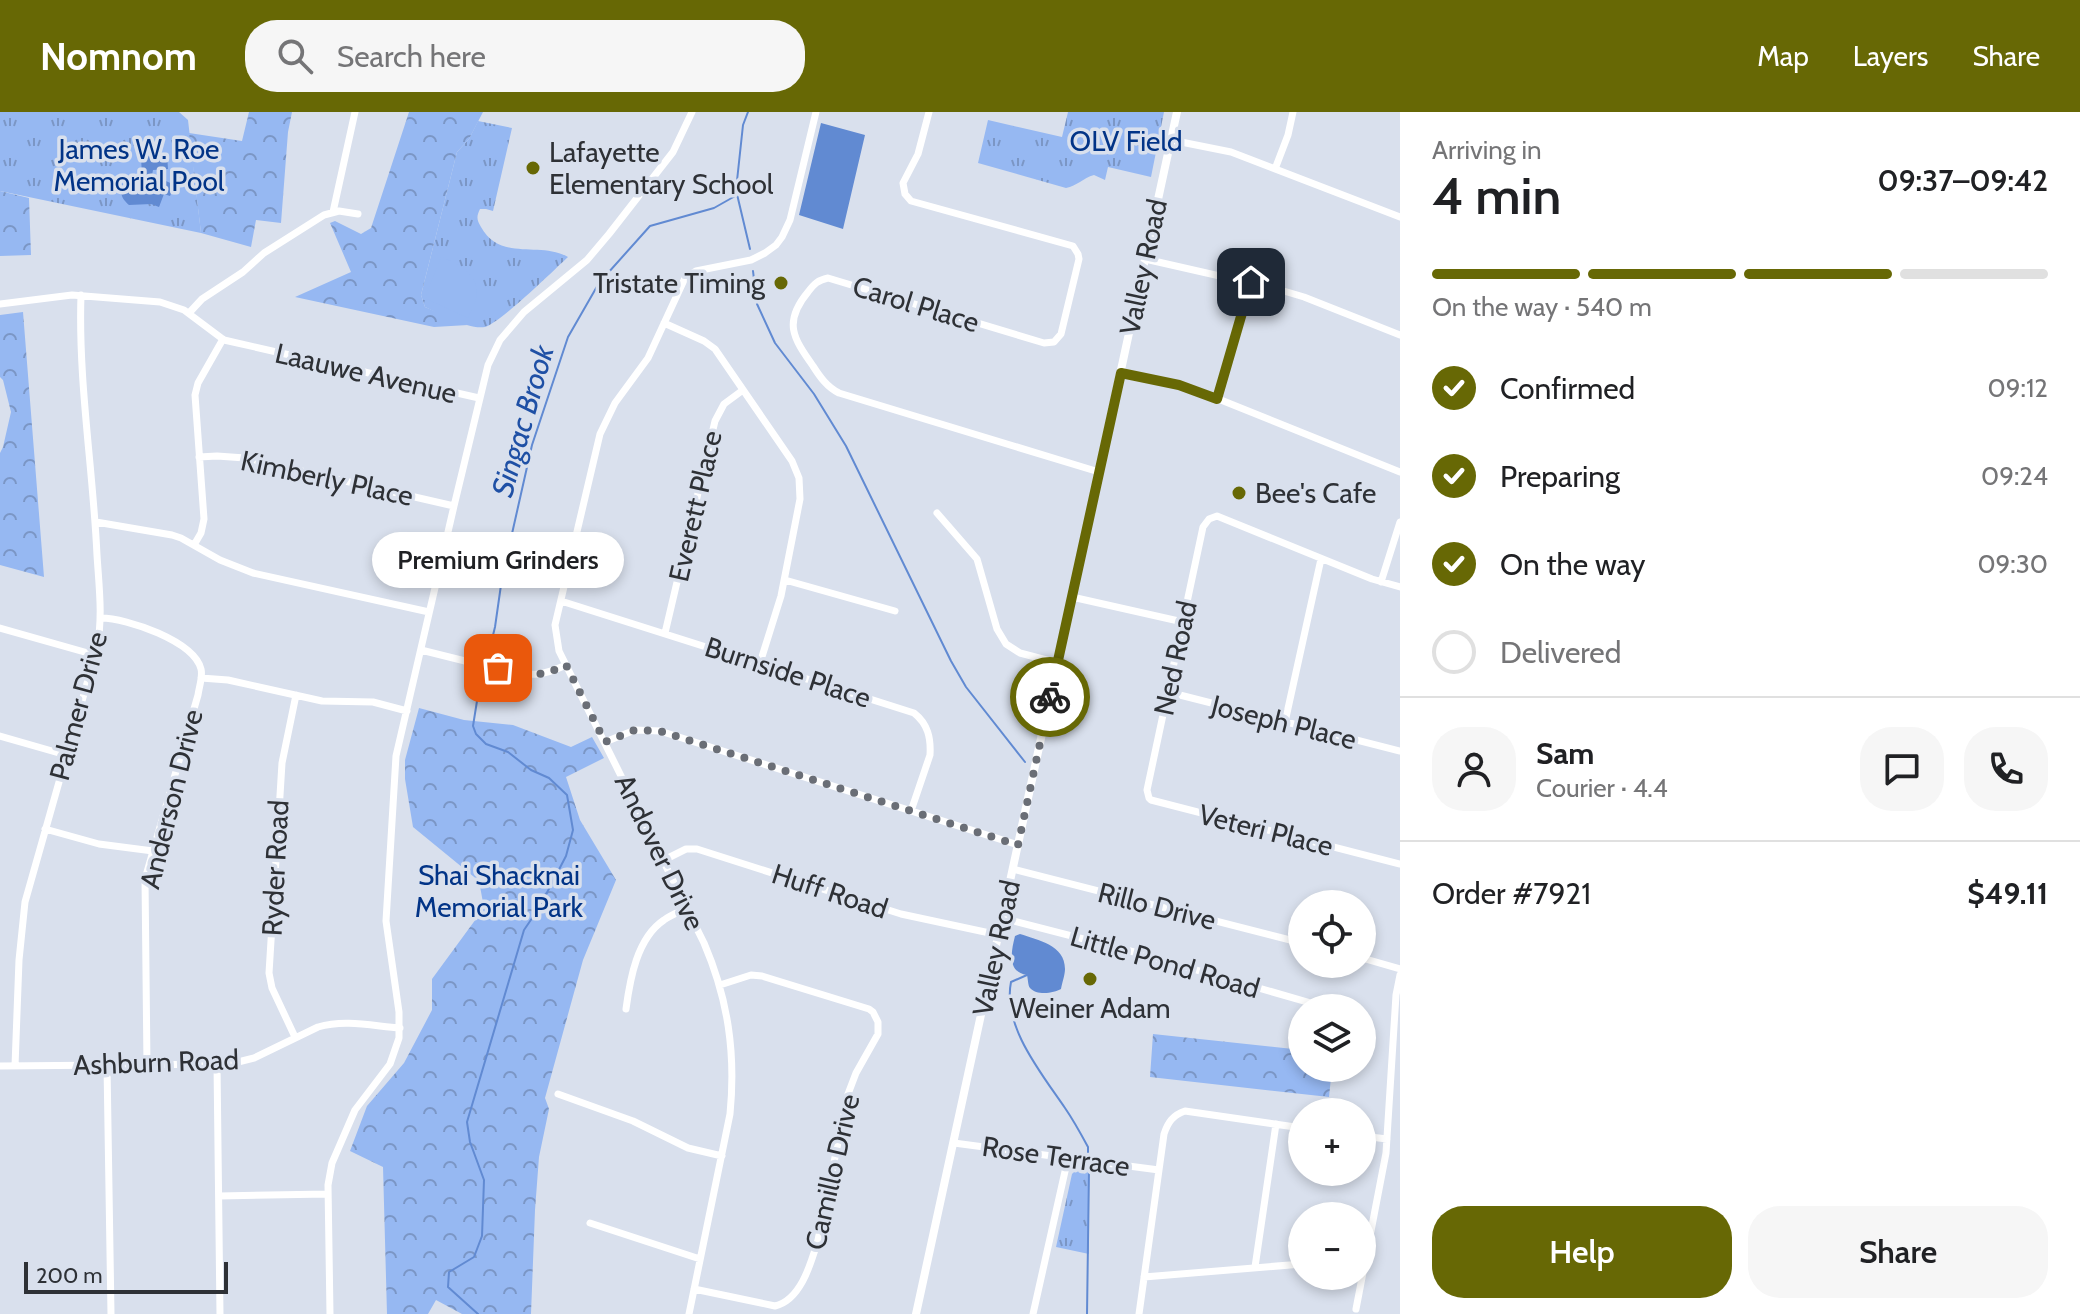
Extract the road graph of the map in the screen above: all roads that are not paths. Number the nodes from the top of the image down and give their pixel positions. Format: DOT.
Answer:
graph roads {
  1 [pos="355,112"];
  2 [pos="692,112"];
  3 [pos="816,112"];
  4 [pos="929,112"];
  5 [pos="1177,112"];
  6 [pos="1293,112"];
  7 [pos="1171,140"];
  8 [pos="1275,169"];
  9 [pos="333,212"];
  10 [pos="358,214"];
  11 [pos="1400,217"];
  12 [pos="1145,259"];
  13 [pos="1251,282"];
  14 [pos="81,295"];
  15 [pos="0,304"];
  16 [pos="189,313"];
  17 [pos="664,323"];
  18 [pos="1400,335"];
  19 [pos="223,339"];
  20 [pos="1121,373"];
  21 [pos="743,390"];
  22 [pos="479,398"];
  23 [pos="1217,399"];
  24 [pos="199,457"];
  25 [pos="1099,472"];
  26 [pos="1400,472"];
  27 [pos="454,506"];
  28 [pos="937,513"];
  29 [pos="96,522"];
  30 [pos="1400,522"];
  31 [pos="194,545"];
  32 [pos="1321,559"];
  33 [pos="785,580"];
  34 [pos="1381,582"];
  35 [pos="1400,587"];
  36 [pos="1072,597"];
  37 [pos="561,601"];
  38 [pos="895,611"];
  39 [pos="429,612"];
  40 [pos="101,618"];
  41 [pos="1183,622"];
  42 [pos="0,628"];
  43 [pos="665,633"];
  44 [pos="421,650"];
  45 [pos="95,655"];
  46 [pos="760,663"];
  47 [pos="1058,663"];
  48 [pos="477,664"];
  49 [pos="566,665"];
  50 [pos="498,668"];
  51 [pos="201,678"];
  52 [pos="1168,692"];
  53 [pos="296,695"];
  54 [pos="407,711"];
  55 [pos="1285,722"];
  56 [pos="0,736"];
  57 [pos="605,742"];
  58 [pos="1400,751"];
  59 [pos="66,755"];
  60 [pos="1149,781"];
  61 [pos="911,811"];
  62 [pos="45,829"];
  63 [pos="1018,845"];
  64 [pos="153,851"];
  65 [pos="664,860"];
  66 [pos="1400,864"];
  67 [pos="1013,869"];
  68 [pos="687,908"];
  69 [pos="1002,918"];
  70 [pos="999,935"];
  71 [pos="1288,939"];
  72 [pos="1376,962"];
  73 [pos="1400,969"];
  74 [pos="1400,975"];
  75 [pos="720,985"];
  76 [pos="1288,996"];
  77 [pos="626,1009"];
  78 [pos="400,1028"];
  79 [pos="295,1037"];
  80 [pos="217,1064"];
  81 [pos="107,1065"];
  82 [pos="147,1065"];
  83 [pos="0,1066"];
  84 [pos="15,1066"];
  85 [pos="558,1094"];
  86 [pos="1276,1124"];
  87 [pos="1288,1126"];
  88 [pos="1376,1138"];
  89 [pos="1387,1139"];
  90 [pos="954,1143"];
  91 [pos="722,1156"];
  92 [pos="1068,1158"];
  93 [pos="1159,1170"];
  94 [pos="328,1194"];
  95 [pos="219,1196"];
  96 [pos="1376,1205"];
  97 [pos="590,1223"];
  98 [pos="700,1259"];
  99 [pos="1288,1265"];
  100 [pos="1255,1267"];
  101 [pos="1144,1277"];
  102 [pos="694,1289"];
  103 [pos="1359,1290"];
  104 [pos="1356,1309"];
  105 [pos="111,1314"];
  106 [pos="220,1314"];
  107 [pos="330,1314"];
  108 [pos="689,1314"];
  109 [pos="916,1314"];
  110 [pos="1033,1314"];
  111 [pos="1139,1314"];
  1 -- 9 [label="street"];
  2 -- 22 [label="street, Laauwe Avenue"];
  3 -- 17 [label="street, Andover Drive"];
  4 -- 25 [label="street, Carol Place"];
  5 -- 7 [label="main road, Valley Road"];
  6 -- 8 [label="street"];
  7 -- 8 [label="street"];
  7 -- 12 [label="main road, Valley Road"];
  8 -- 11 [label="street"];
  9 -- 10 [label="street"];
  9 -- 16 [label="street"];
  12 -- 13 [label="street"];
  12 -- 20 [label="main road, Valley Road"];
  13 -- 18 [label="street"];
  13 -- 23 [label="street"];
  14 -- 15 [label="street, Laauwe Avenue"];
  14 -- 16 [label="street, Laauwe Avenue"];
  14 -- 29 [label="street, Palmer Drive"];
  16 -- 19 [label="street, Laauwe Avenue"];
  17 -- 21 [label="street"];
  17 -- 37 [label="street, Andover Drive"];
  19 -- 22 [label="street, Laauwe Avenue"];
  19 -- 24 [label="street"];
  20 -- 23 [label="street"];
  20 -- 25 [label="main road, Valley Road"];
  21 -- 33 [label="street"];
  21 -- 43 [label="street, Everett Place"];
  22 -- 27 [label="street"];
  23 -- 26 [label="street"];
  24 -- 27 [label="street, Kimberly Place"];
  24 -- 31 [label="street"];
  25 -- 36 [label="main road, Valley Road"];
  27 -- 39 [label="street"];
  28 -- 47 [label="street"];
  29 -- 31 [label="street"];
  29 -- 40 [label="street, Palmer Drive"];
  30 -- 34 [label="street"];
  31 -- 39 [label="street"];
  32 -- 34 [label="street"];
  32 -- 41 [label="street, Ned Road"];
  32 -- 55 [label="street"];
  33 -- 38 [label="street"];
  33 -- 46 [label="street"];
  34 -- 35 [label="street"];
  36 -- 41 [label="street"];
  36 -- 47 [label="main road, Valley Road"];
  37 -- 43 [label="street, Burnside Place"];
  37 -- 49 [label="street, Andover Drive"];
  39 -- 44 [label="street"];
  40 -- 45 [label="street, Palmer Drive"];
  40 -- 51 [label="street"];
  41 -- 52 [label="street, Ned Road"];
  42 -- 45 [label="street"];
  43 -- 46 [label="street, Burnside Place"];
  44 -- 48 [label="street"];
  44 -- 54 [label="street"];
  45 -- 59 [label="street, Palmer Drive"];
  46 -- 61 [label="street, Burnside Place"];
  47 -- 63 [label="main road, Valley Road"];
  49 -- 50 [label="street"];
  49 -- 57 [label="street, Andover Drive"];
  51 -- 53 [label="street"];
  51 -- 64 [label="street, Anderson Drive"];
  52 -- 55 [label="street, Joseph Place"];
  52 -- 60 [label="street, Ned Road"];
  53 -- 54 [label="street"];
  53 -- 79 [label="street, Ryder Road"];
  54 -- 78 [label="street"];
  55 -- 58 [label="street, Joseph Place"];
  56 -- 59 [label="street"];
  57 -- 61 [label="street"];
  57 -- 65 [label="street, Andover Drive"];
  59 -- 62 [label="street, Palmer Drive"];
  60 -- 66 [label="street, Veteri Place"];
  61 -- 63 [label="street"];
  62 -- 64 [label="street"];
  62 -- 84 [label="street, Palmer Drive"];
  63 -- 67 [label="main road, Valley Road"];
  64 -- 82 [label="street, Anderson Drive"];
  65 -- 68 [label="street, Andover Drive"];
  65 -- 70 [label="street, Huff Road"];
  67 -- 69 [label="main road, Valley Road"];
  67 -- 71 [label="street, Rillo Drive"];
  68 -- 75 [label="street, Andover Drive"];
  68 -- 77 [label="street"];
  69 -- 70 [label="main road, Valley Road"];
  69 -- 76 [label="street, Little Pond Road"];
  70 -- 90 [label="main road, Valley Road"];
  72 -- 73 [label="street"];
  74 -- 89 [label="street"];
  75 -- 91 [label="street, Andover Drive"];
  75 -- 102 [label="street, Camillo Drive"];
  78 -- 79 [label="street, Ashburn Road"];
  78 -- 94 [label="street"];
  79 -- 80 [label="street, Ashburn Road"];
  80 -- 82 [label="street, Ashburn Road"];
  80 -- 95 [label="street"];
  81 -- 82 [label="street, Ashburn Road"];
  81 -- 84 [label="street, Ashburn Road"];
  81 -- 105 [label="street"];
  83 -- 84 [label="street, Ashburn Road"];
  85 -- 91 [label="street"];
  86 -- 87 [label="street"];
  86 -- 93 [label="street"];
  86 -- 100 [label="street"];
  88 -- 89 [label="street"];
  89 -- 96 [label="street"];
  90 -- 92 [label="street, Rose Terrace"];
  90 -- 109 [label="main road, Valley Road"];
  91 -- 98 [label="street, Andover Drive"];
  92 -- 93 [label="street, Rose Terrace"];
  92 -- 110 [label="street"];
  93 -- 101 [label="street"];
  94 -- 95 [label="street"];
  94 -- 107 [label="street"];
  95 -- 106 [label="street"];
  97 -- 98 [label="street"];
  98 -- 102 [label="street, Andover Drive"];
  99 -- 100 [label="street"];
  100 -- 101 [label="street"];
  101 -- 111 [label="street"];
  102 -- 108 [label="street, Andover Drive"];
  103 -- 104 [label="street"];
}
